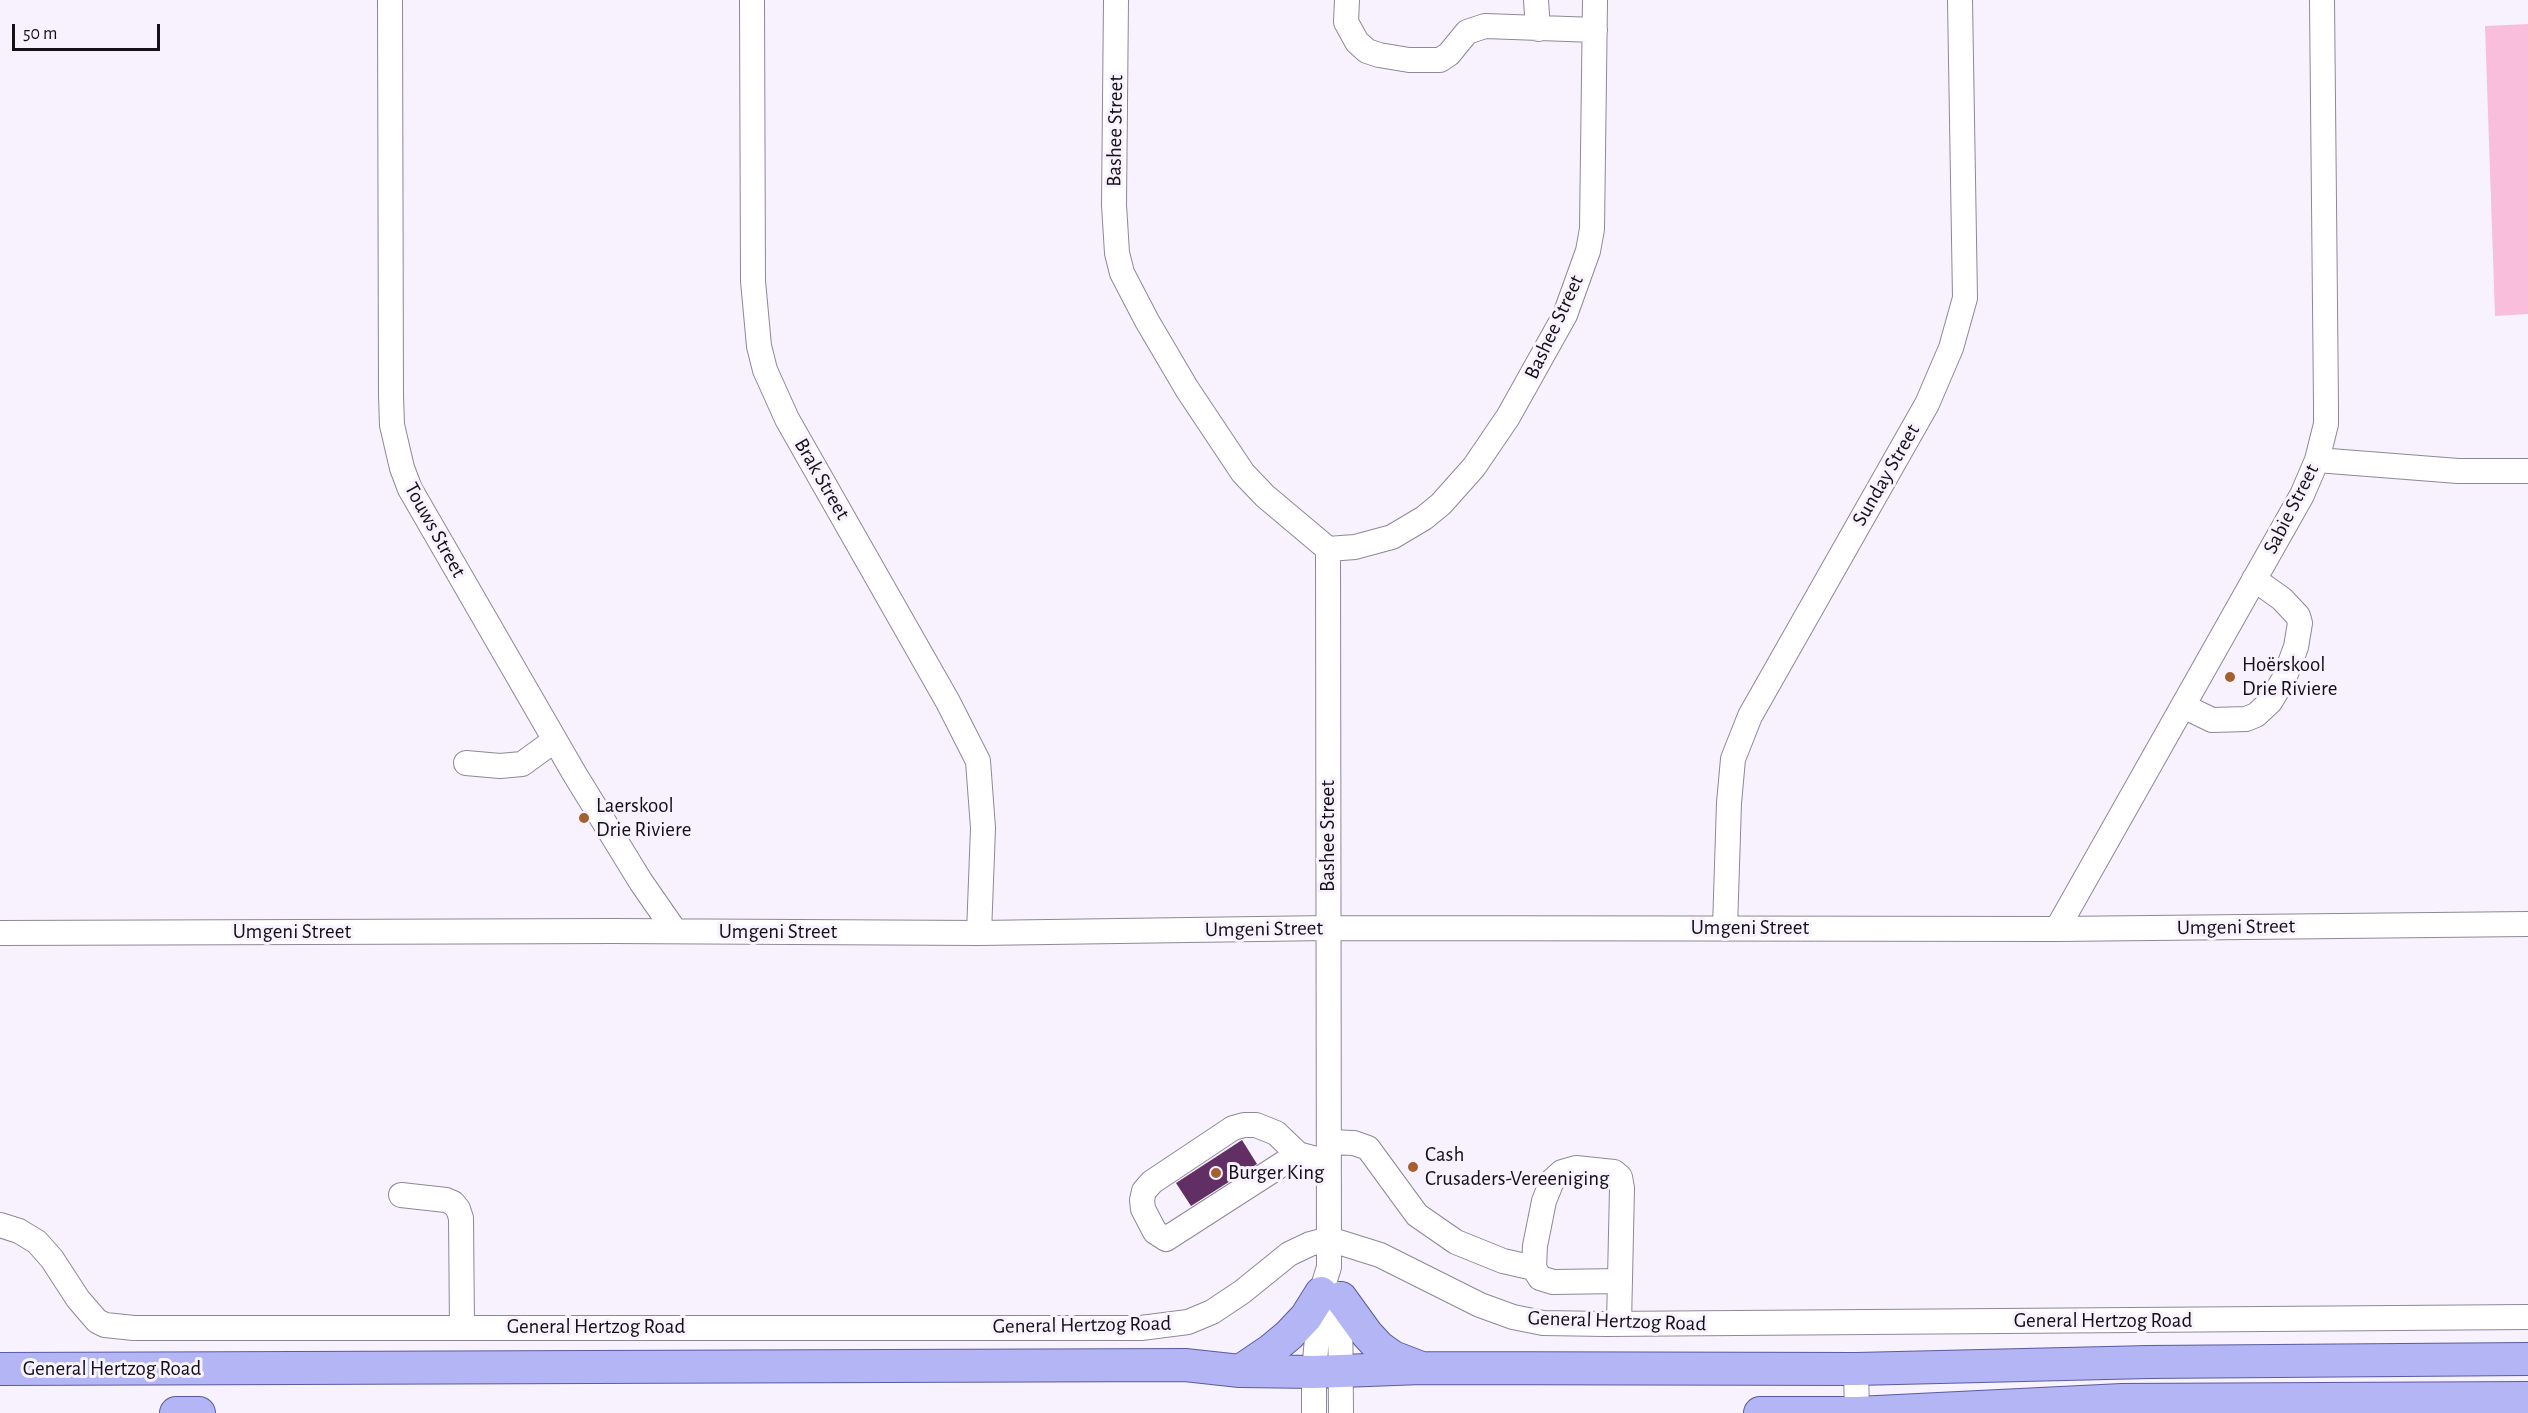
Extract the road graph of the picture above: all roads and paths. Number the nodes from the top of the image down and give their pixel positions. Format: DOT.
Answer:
graph roads {
  1 [pos="390,0"];
  2 [pos="752,0"];
  3 [pos="1116,0"];
  4 [pos="1347,0"];
  5 [pos="1536,0"];
  6 [pos="1595,0"];
  7 [pos="1960,0"];
  8 [pos="2322,0"];
  9 [pos="1538,28"];
  10 [pos="1595,30"];
  11 [pos="2317,460"];
  12 [pos="2528,471"];
  13 [pos="1328,549"];
  14 [pos="2254,579"];
  15 [pos="2183,706"];
  16 [pos="555,740"];
  17 [pos="466,763"];
  18 [pos="2528,924"];
  19 [pos="1328,928"];
  20 [pos="1725,928"];
  21 [pos="2057,929"];
  22 [pos="675,931"];
  23 [pos="0,933"];
  24 [pos="979,933"];
  25 [pos="1328,1152"];
  26 [pos="1298,1154"];
  27 [pos="401,1195"];
  28 [pos="0,1225"];
  29 [pos="1329,1239"];
  30 [pos="1534,1268"];
  31 [pos="1620,1281"];
  32 [pos="1330,1286"];
  33 [pos="2528,1317"];
  34 [pos="1619,1324"];
  35 [pos="462,1327"];
  36 [pos="2528,1359"];
  37 [pos="1422,1368"];
  38 [pos="0,1369"];
  39 [pos="1856,1369"];
  40 [pos="1240,1371"];
  41 [pos="1328,1371"];
  42 [pos="2528,1398"];
  43 [pos="1923,1411"];
  44 [pos="1819,1412"];
  45 [pos="176,1413"];
  46 [pos="199,1413"];
  47 [pos="1314,1413"];
  48 [pos="1341,1413"];
  49 [pos="1760,1413"];
  50 [pos="1857,1413"];
  1 -- 16 [label="street, Touws Street"];
  2 -- 24 [label="street, Brak Street"];
  3 -- 13 [label="street, Bashee Street"];
  4 -- 9 [label="street"];
  5 -- 9 [label="street"];
  6 -- 10 [label="street, Bashee Street"];
  7 -- 20 [label="street, Sunday Street"];
  8 -- 11 [label="street, Sabie Street"];
  9 -- 10 [label="street"];
  10 -- 13 [label="street, Bashee Street"];
  11 -- 12 [label="street"];
  11 -- 14 [label="street, Sabie Street"];
  13 -- 19 [label="street, Bashee Street"];
  14 -- 15 [label="street, Sabie Street"];
  14 -- 15 [label="street"];
  15 -- 21 [label="street, Sabie Street"];
  16 -- 17 [label="street"];
  16 -- 22 [label="street, Touws Street"];
  18 -- 21 [label="street, Umgeni Street"];
  19 -- 20 [label="street, Umgeni Street"];
  19 -- 24 [label="street, Umgeni Street"];
  19 -- 25 [label="street, Bashee Street"];
  20 -- 21 [label="street, Umgeni Street"];
  22 -- 23 [label="street, Umgeni Street"];
  22 -- 24 [label="street, Umgeni Street"];
  25 -- 26 [label="street"];
  25 -- 29 [label="street, Bashee Street"];
  25 -- 30 [label="street"];
  26 -- 26 [label="street"];
  27 -- 35 [label="street"];
  28 -- 35 [label="street, General Hertzog Road"];
  29 -- 32 [label="street, Bashee Street"];
  29 -- 34 [label="street, General Hertzog Road"];
  29 -- 35 [label="street, General Hertzog Road"];
  30 -- 31 [label="street"];
  30 -- 31 [label="street"];
  31 -- 34 [label="street"];
  32 -- 37 [label="main road"];
  32 -- 40 [label="main road"];
  32 -- 41 [label="street, Bashee Street"];
  33 -- 34 [label="street, General Hertzog Road"];
  36 -- 39 [label="main road, General Hertzog Road"];
  37 -- 39 [label="main road, General Hertzog Road"];
  37 -- 41 [label="main road, General Hertzog Road"];
  38 -- 40 [label="main road, General Hertzog Road"];
  39 -- 50 [label="street"];
  40 -- 41 [label="main road, General Hertzog Road"];
  41 -- 47 [label="street"];
  41 -- 48 [label="street"];
  42 -- 43 [label="main road"];
  43 -- 50 [label="main road"];
  44 -- 49 [label="main road"];
  44 -- 50 [label="main road"];
  45 -- 46 [label="main road, General Hertzog Road"];
}
